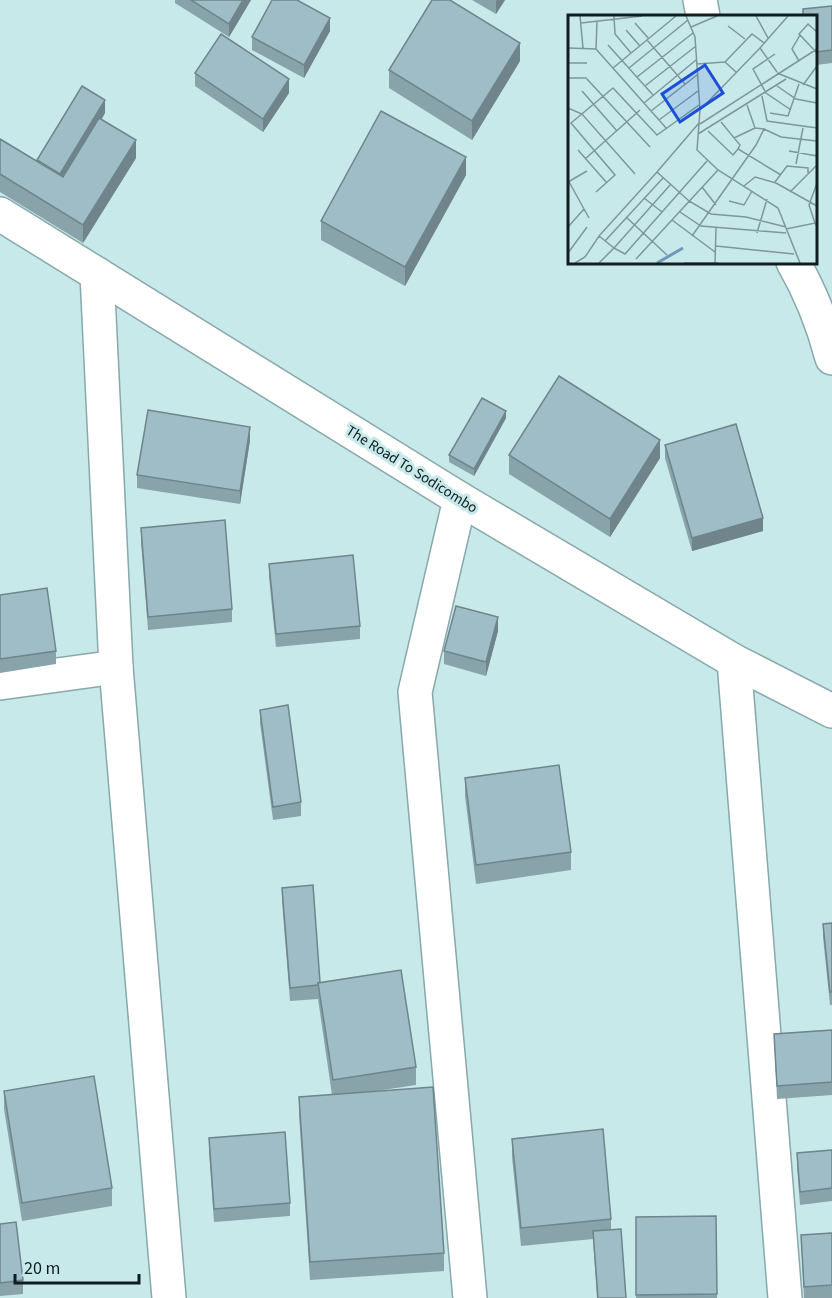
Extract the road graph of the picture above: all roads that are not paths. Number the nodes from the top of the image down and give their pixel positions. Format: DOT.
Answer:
graph roads {
  1 [pos="700,0"];
  2 [pos="703,15"];
  3 [pos="0,214"];
  4 [pos="794,264"];
  5 [pos="96,274"];
  6 [pos="832,358"];
  7 [pos="460,499"];
  8 [pos="734,661"];
  9 [pos="116,667"];
  10 [pos="0,683"];
  11 [pos="832,711"];
  12 [pos="169,1298"];
  13 [pos="470,1298"];
  14 [pos="785,1298"];
  1 -- 2 [label="street"];
  3 -- 5 [label="street, The Road To Sodicombo"];
  4 -- 6 [label="street"];
  5 -- 7 [label="street, The Road To Sodicombo"];
  5 -- 9 [label="street"];
  7 -- 8 [label="street, The Road To Sodicombo"];
  7 -- 13 [label="street"];
  8 -- 11 [label="street, The Road To Sodicombo"];
  8 -- 14 [label="street"];
  9 -- 10 [label="street"];
  9 -- 12 [label="street"];
}
